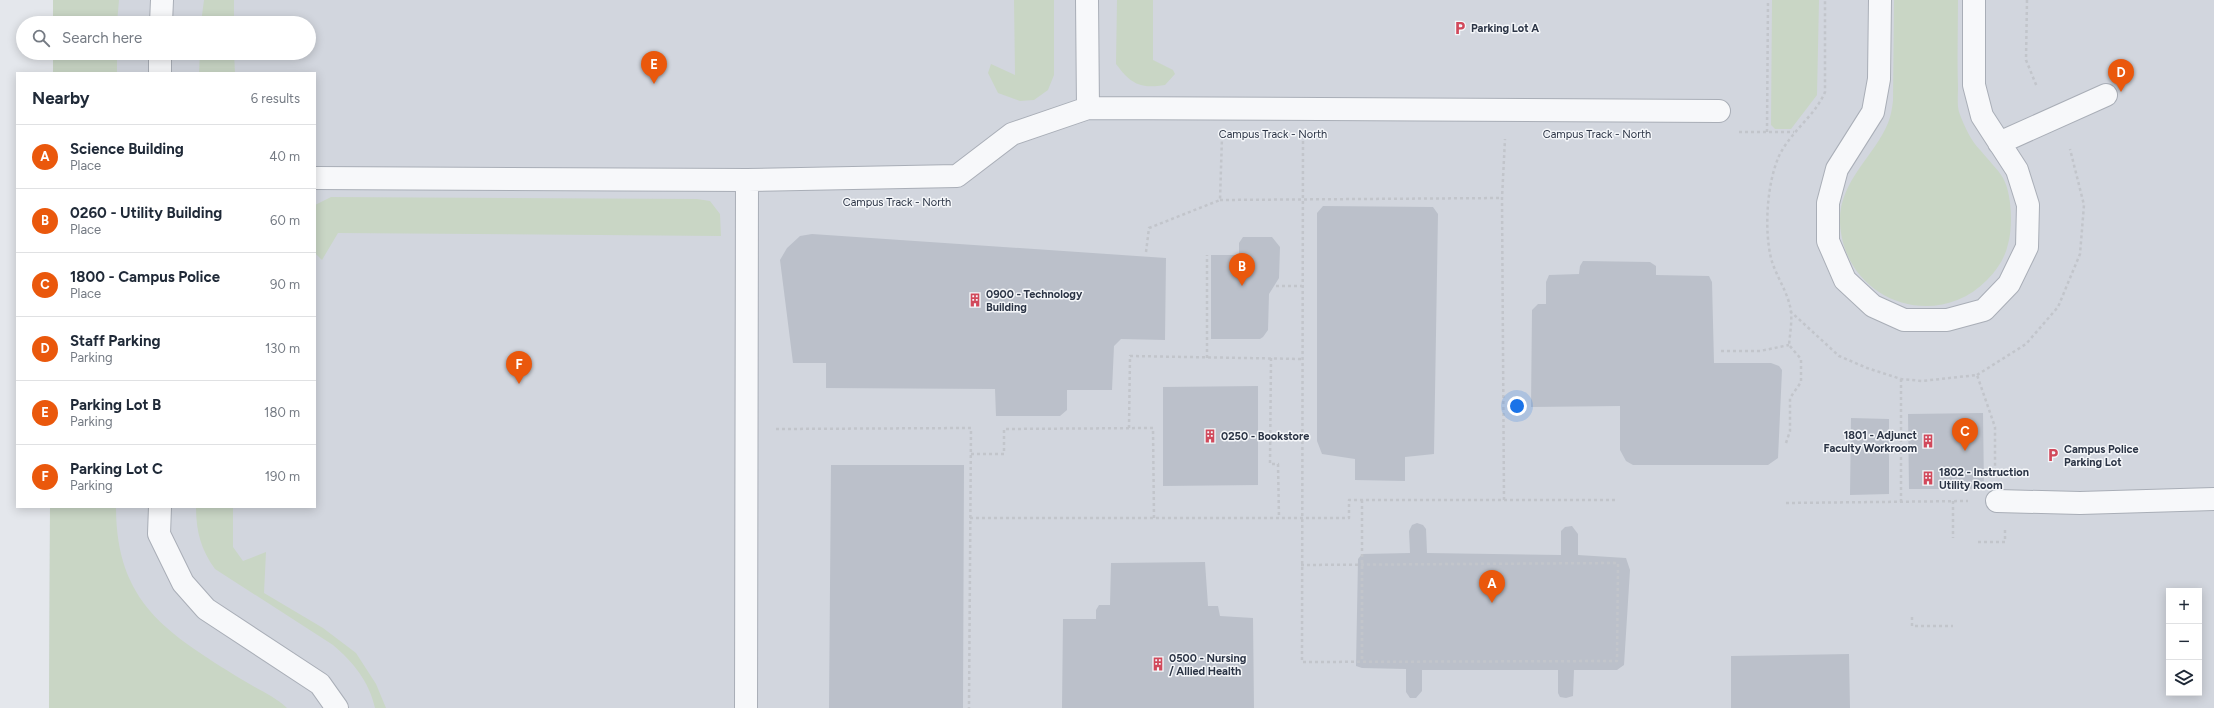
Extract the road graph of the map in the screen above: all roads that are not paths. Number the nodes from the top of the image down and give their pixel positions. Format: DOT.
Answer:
graph roads {
  1 [pos="162,0"];
  2 [pos="1087,0"];
  3 [pos="1880,0"];
  4 [pos="1974,0"];
  5 [pos="161,16"];
  6 [pos="160,60"];
  7 [pos="160,72"];
  8 [pos="2106,94"];
  9 [pos="1088,108"];
  10 [pos="1719,110"];
  11 [pos="1999,143"];
  12 [pos="316,178"];
  13 [pos="747,180"];
  14 [pos="2214,499"];
  15 [pos="1997,501"];
  16 [pos="160,508"];
  17 [pos="337,708"];
  18 [pos="746,708"];
  1 -- 5 [label="lane"];
  2 -- 9 [label="lane"];
  3 -- 11 [label="lane"];
  4 -- 11 [label="lane"];
  6 -- 7 [label="lane"];
  8 -- 11 [label="lane"];
  9 -- 10 [label="lane"];
  9 -- 13 [label="lane"];
  12 -- 13 [label="lane"];
  13 -- 18 [label="lane"];
  14 -- 15 [label="lane"];
  16 -- 17 [label="lane"];
}
